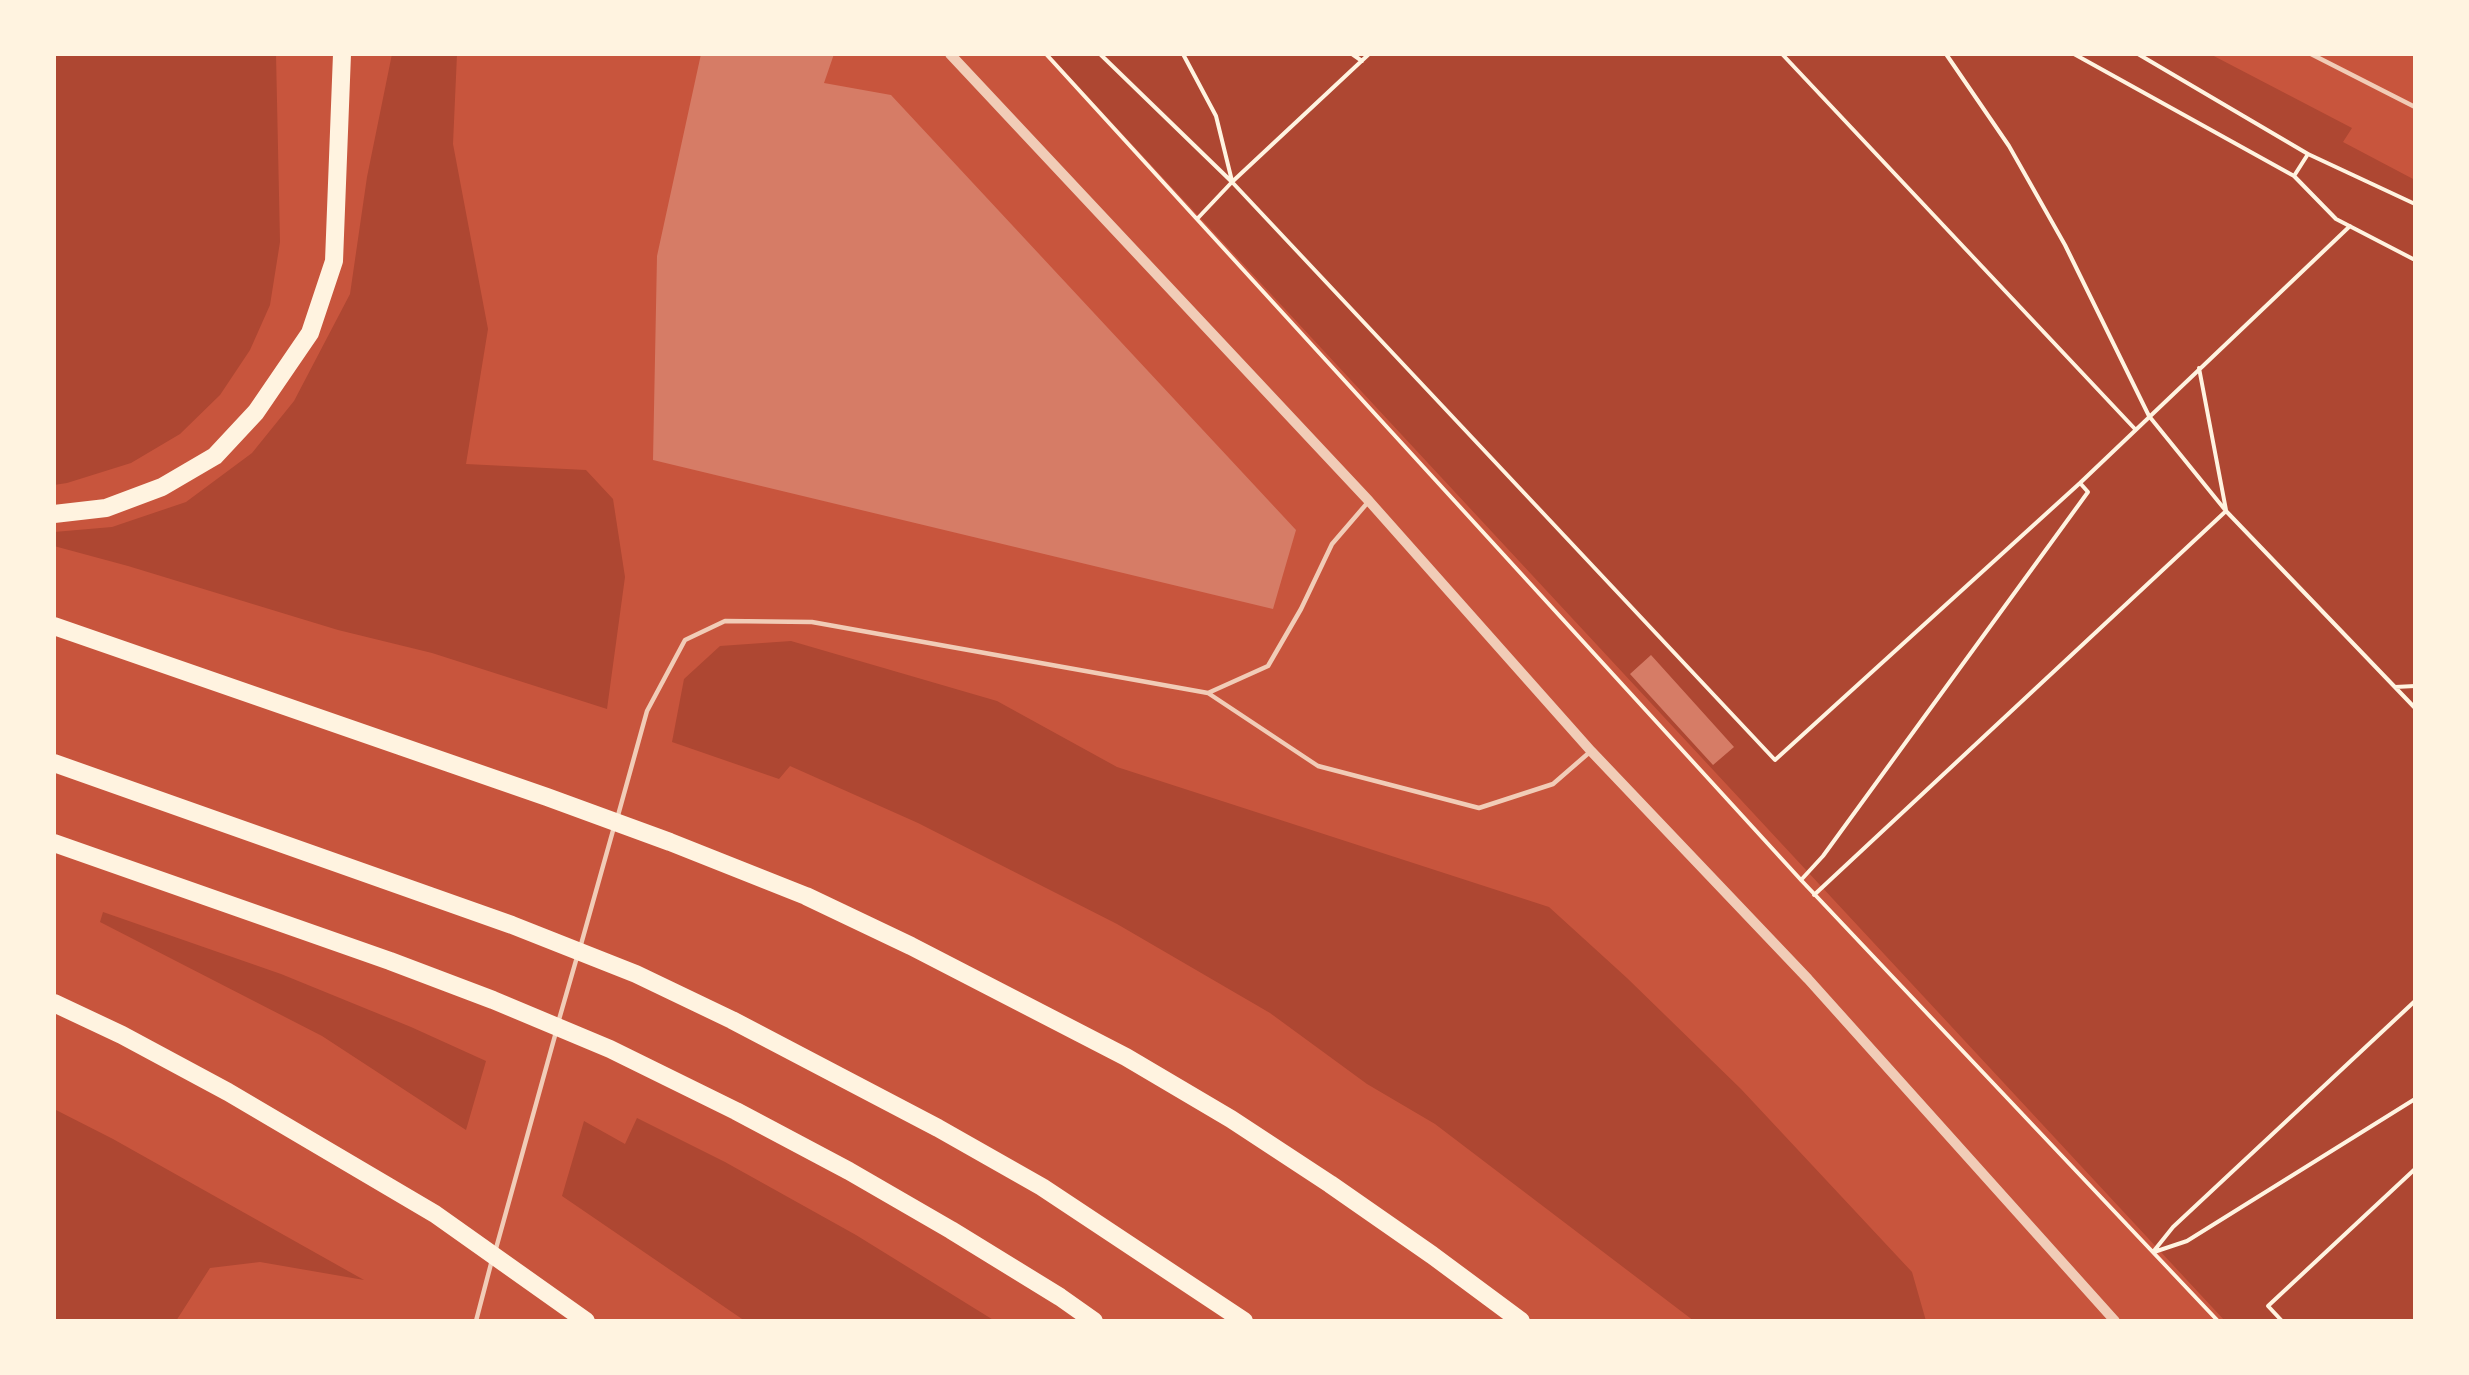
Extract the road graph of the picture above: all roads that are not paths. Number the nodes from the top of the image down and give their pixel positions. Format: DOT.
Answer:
graph roads {
  1 [pos="950,54"];
  2 [pos="2311,54"];
  3 [pos="341,56"];
  4 [pos="2415,107"];
  5 [pos="1369,501"];
  6 [pos="54,514"];
  7 [pos="54,626"];
  8 [pos="1208,693"];
  9 [pos="1591,751"];
  10 [pos="54,763"];
  11 [pos="54,843"];
  12 [pos="54,1003"];
  13 [pos="476,1321"];
  14 [pos="586,1321"];
  15 [pos="1094,1321"];
  16 [pos="1244,1321"];
  17 [pos="1521,1321"];
  18 [pos="2115,1321"];
  1 -- 5 [label="street"];
  2 -- 4 [label="lane"];
  3 -- 6 [label="highway"];
  5 -- 8 [label="lane"];
  5 -- 9 [label="street"];
  7 -- 17 [label="highway"];
  8 -- 9 [label="lane"];
  8 -- 13 [label="lane"];
  9 -- 18 [label="street"];
  10 -- 16 [label="highway"];
  11 -- 15 [label="highway"];
  12 -- 14 [label="highway"];
}
